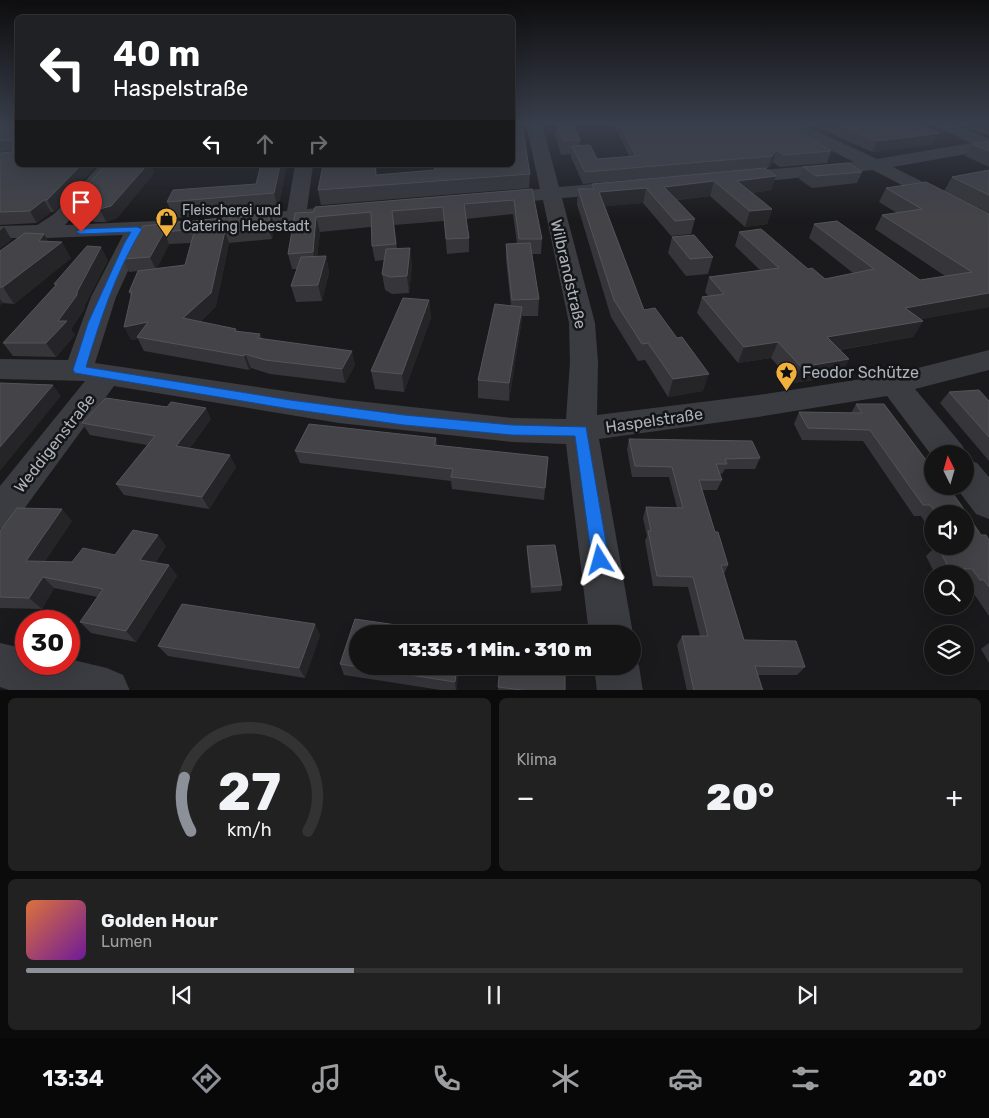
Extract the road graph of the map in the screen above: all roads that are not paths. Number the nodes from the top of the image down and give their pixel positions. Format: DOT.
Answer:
graph roads {
  1 [pos="541,156"];
  2 [pos="856,156"];
  3 [pos="924,156"];
  4 [pos="874,165"];
  5 [pos="108,167"];
  6 [pos="304,167"];
  7 [pos="721,180"];
  8 [pos="635,187"];
  9 [pos="550,194"];
  10 [pos="475,200"];
  11 [pos="353,211"];
  12 [pos="296,216"];
  13 [pos="989,223"];
  14 [pos="137,229"];
  15 [pos="0,232"];
  16 [pos="42,232"];
  17 [pos="0,260"];
  18 [pos="989,360"];
  19 [pos="0,369"];
  20 [pos="93,372"];
  21 [pos="894,384"];
  22 [pos="581,430"];
  23 [pos="943,445"];
  24 [pos="974,484"];
  25 [pos="989,503"];
  26 [pos="0,513"];
  27 [pos="610,625"];
  28 [pos="0,665"];
  29 [pos="618,675"];
  30 [pos="107,690"];
  31 [pos="620,690"];
  1 -- 9 [label="street, Wilbrandstraße"];
  2 -- 4 [label="street"];
  3 -- 4 [label="street"];
  4 -- 7 [label="street"];
  4 -- 13 [label="street"];
  5 -- 16 [label="street"];
  6 -- 12 [label="street"];
  8 -- 9 [label="street"];
  9 -- 10 [label="street"];
  9 -- 22 [label="street, Wilbrandstraße"];
  11 -- 12 [label="street"];
  12 -- 14 [label="street"];
  14 -- 16 [label="street"];
  14 -- 20 [label="street"];
  15 -- 16 [label="street"];
  16 -- 17 [label="street"];
  18 -- 21 [label="street, Haspelstraße"];
  19 -- 20 [label="street, Haspelstraße"];
  20 -- 22 [label="street, Haspelstraße"];
  20 -- 26 [label="street, Weddigenstraße"];
  21 -- 22 [label="street, Haspelstraße"];
  21 -- 23 [label="street"];
  22 -- 27 [label="street, Wilbrandstraße"];
  24 -- 25 [label="street"];
  28 -- 30 [label="street"];
  29 -- 31 [label="street"];
}
